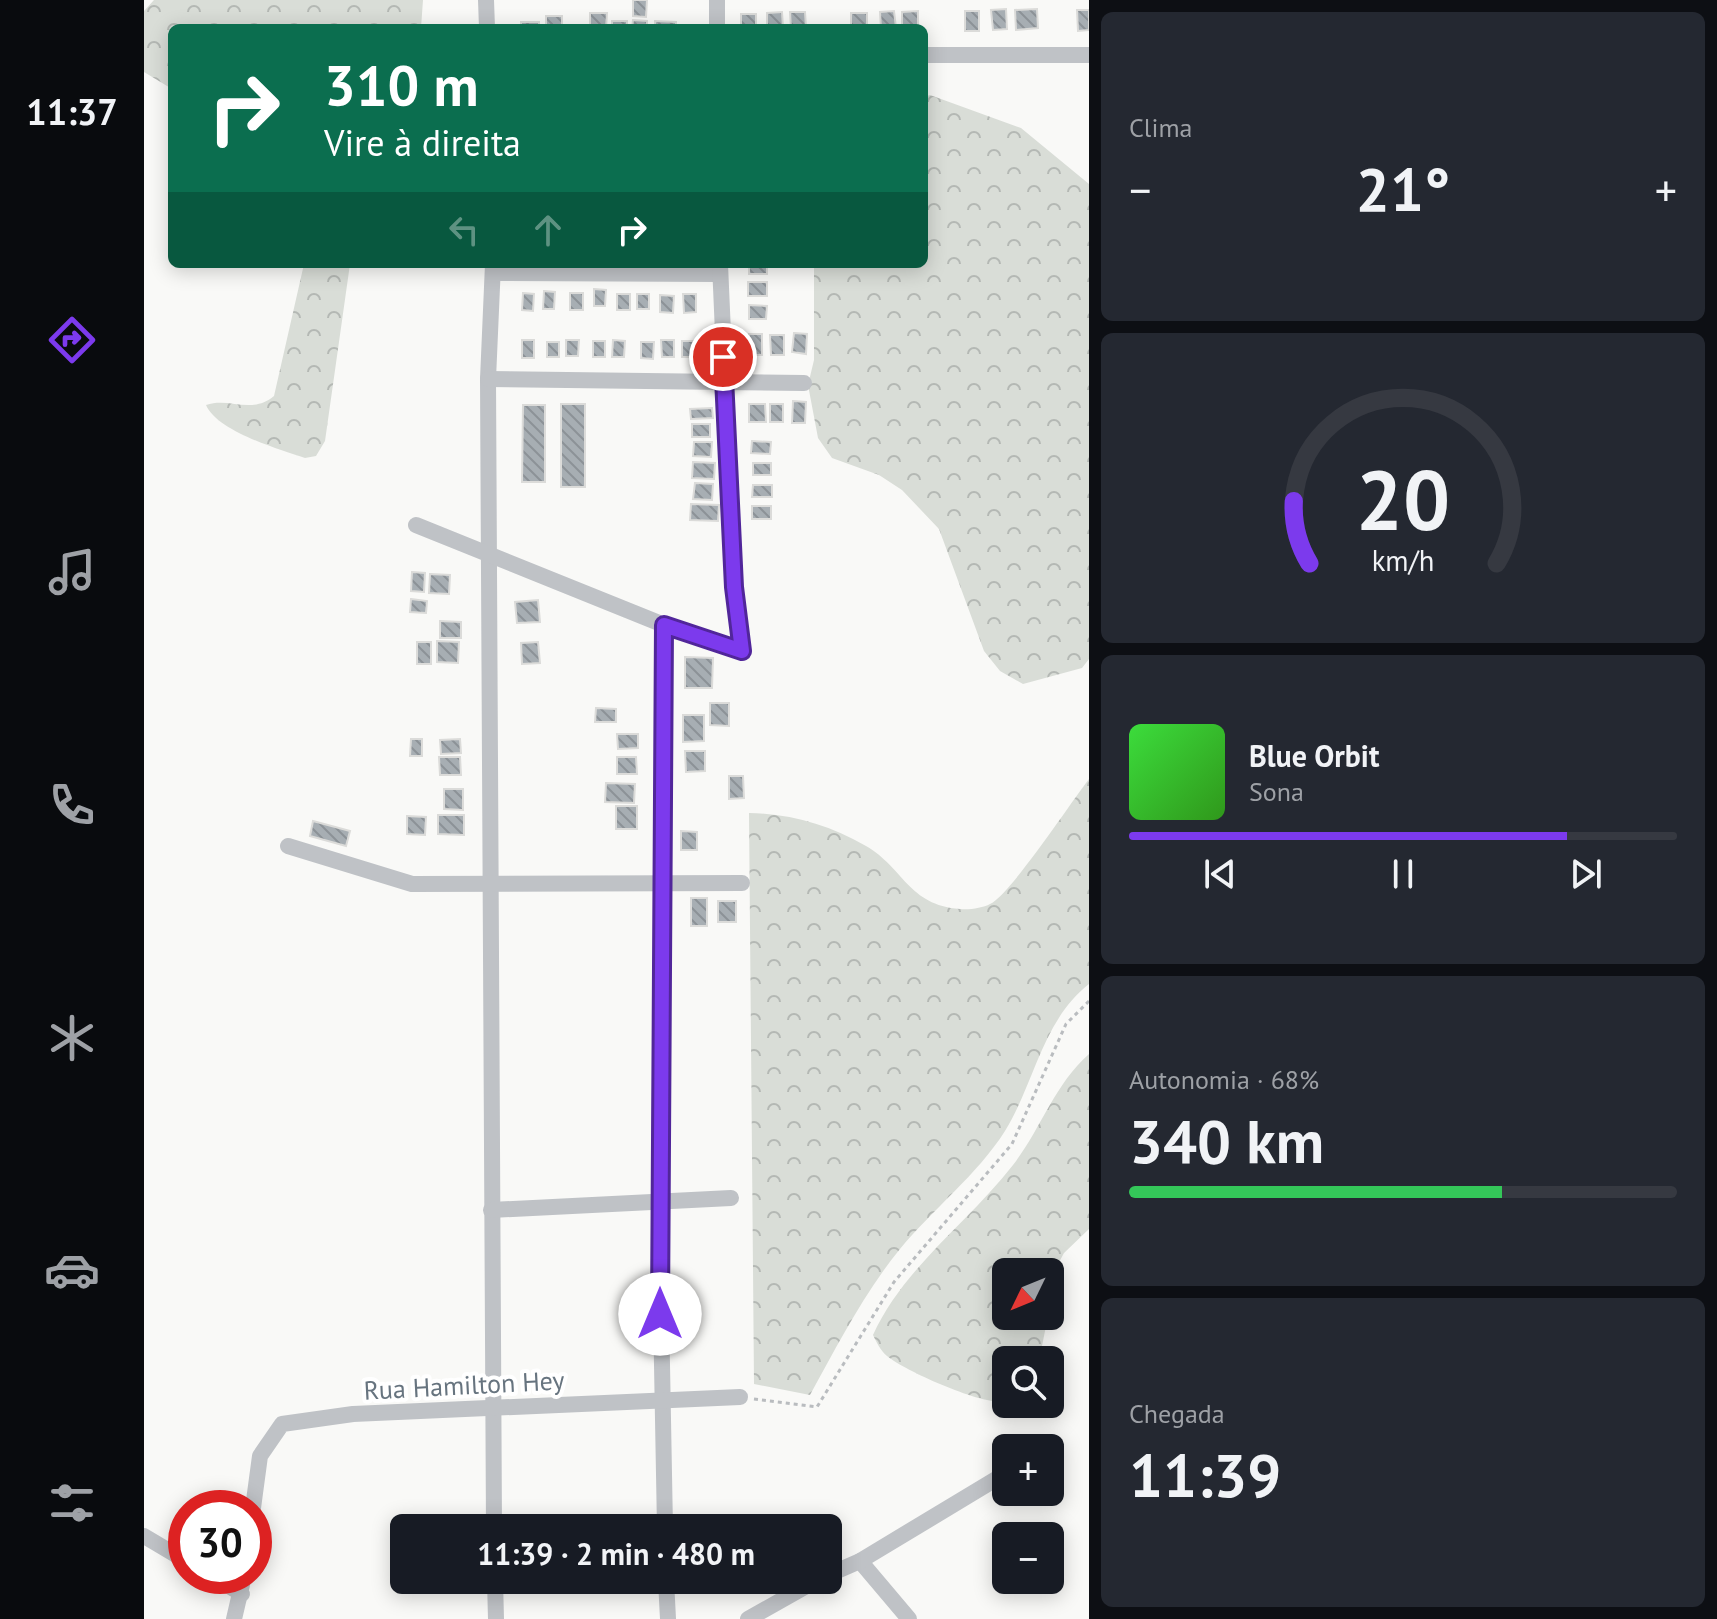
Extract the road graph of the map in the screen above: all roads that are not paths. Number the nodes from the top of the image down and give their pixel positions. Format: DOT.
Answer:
graph roads {
  1 [pos="486,0"];
  2 [pos="717,0"];
  3 [pos="487,24"];
  4 [pos="717,24"];
  5 [pos="928,55"];
  6 [pos="1089,55"];
  7 [pos="493,269"];
  8 [pos="720,269"];
  9 [pos="488,379"];
  10 [pos="804,383"];
  11 [pos="725,384"];
  12 [pos="416,525"];
  13 [pos="491,557"];
  14 [pos="664,625"];
  15 [pos="288,846"];
  16 [pos="490,882"];
  17 [pos="662,883"];
  18 [pos="742,883"];
  19 [pos="731,1198"];
  20 [pos="659,1201"];
  21 [pos="491,1210"];
  22 [pos="740,1397"];
  23 [pos="660,1400"];
  24 [pos="491,1407"];
  25 [pos="992,1481"];
  26 [pos="255,1490"];
  27 [pos="494,1514"];
  28 [pos="664,1514"];
  29 [pos="144,1536"];
  30 [pos="168,1550"];
  31 [pos="860,1561"];
  32 [pos="842,1569"];
  33 [pos="242,1594"];
  34 [pos="495,1594"];
  35 [pos="667,1594"];
  36 [pos="792,1594"];
  37 [pos="234,1619"];
  38 [pos="496,1619"];
  39 [pos="668,1619"];
  40 [pos="748,1619"];
  41 [pos="909,1619"];
  1 -- 3 [label="street"];
  2 -- 4 [label="street"];
  5 -- 6 [label="street"];
  7 -- 8 [label="street"];
  7 -- 9 [label="street"];
  8 -- 11 [label="street"];
  9 -- 11 [label="street"];
  9 -- 13 [label="street"];
  10 -- 11 [label="street"];
  11 -- 14 [label="street"];
  12 -- 13 [label="street"];
  13 -- 14 [label="street"];
  13 -- 16 [label="street"];
  14 -- 17 [label="street"];
  15 -- 16 [label="street"];
  16 -- 17 [label="street"];
  16 -- 21 [label="street"];
  17 -- 18 [label="street"];
  17 -- 20 [label="street"];
  19 -- 20 [label="street"];
  20 -- 21 [label="street"];
  20 -- 23 [label="street"];
  21 -- 24 [label="street"];
  22 -- 23 [label="street, Rua Hamilton Hey"];
  23 -- 24 [label="street, Rua Hamilton Hey"];
  23 -- 28 [label="street"];
  24 -- 26 [label="street, Rua Hamilton Hey"];
  24 -- 27 [label="street"];
  25 -- 31 [label="street"];
  29 -- 30 [label="street"];
  31 -- 32 [label="street"];
  31 -- 41 [label="street"];
  33 -- 37 [label="street"];
  34 -- 38 [label="street"];
  35 -- 39 [label="street"];
  36 -- 40 [label="street"];
}
